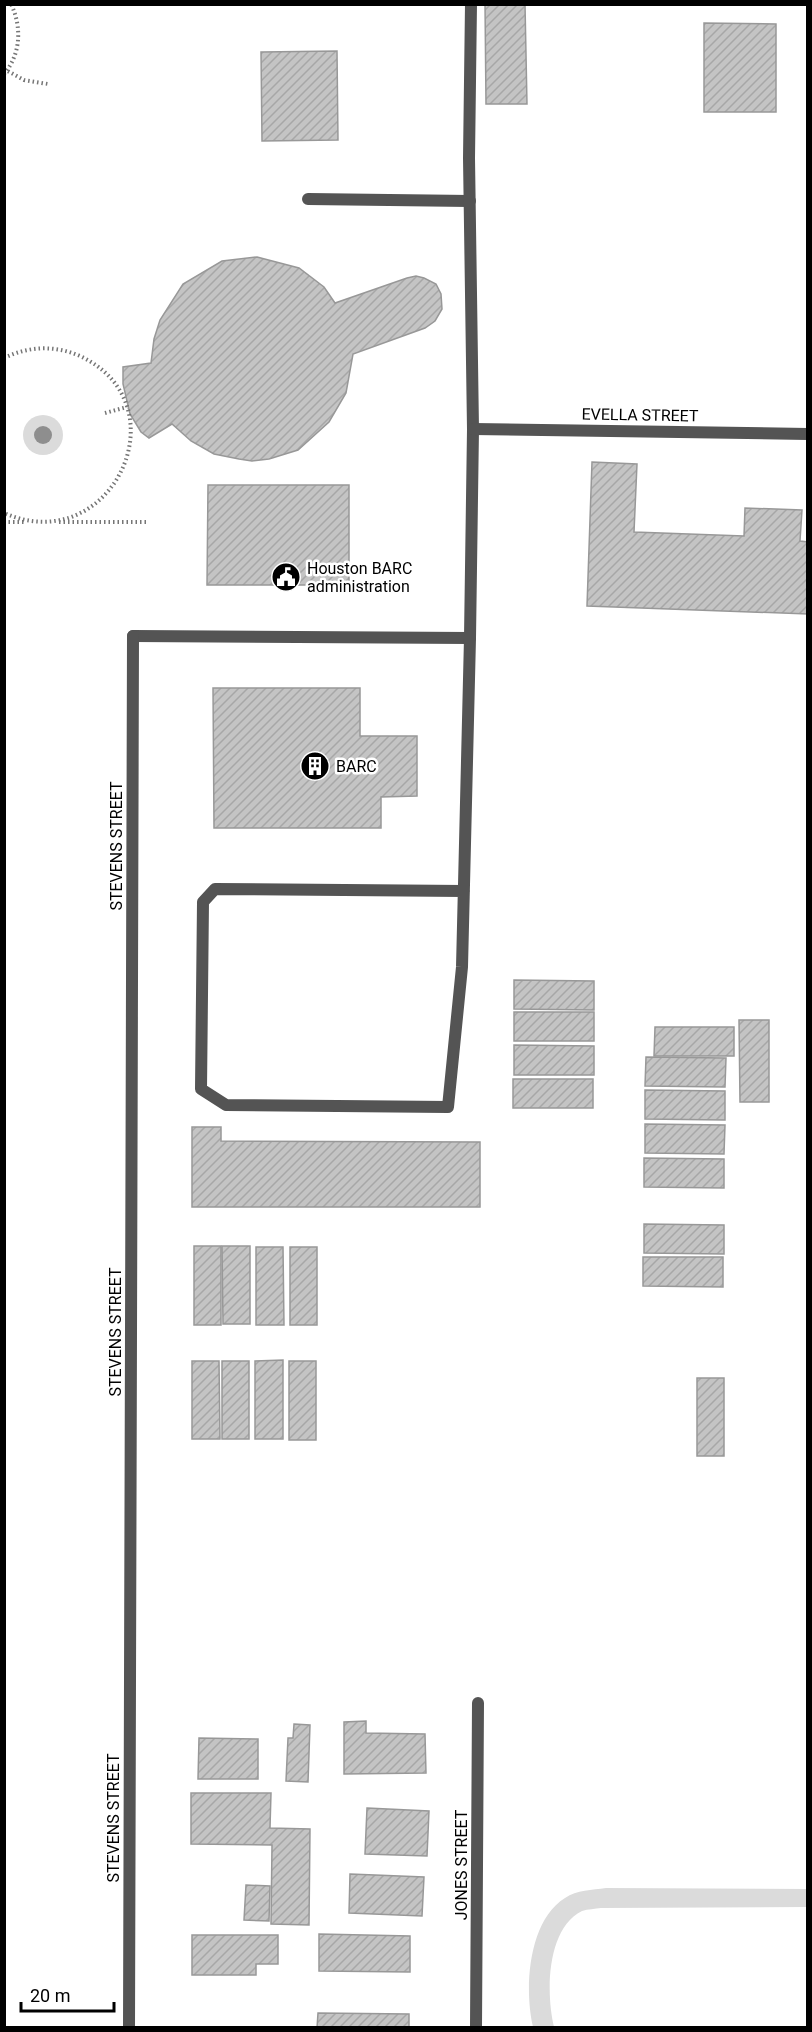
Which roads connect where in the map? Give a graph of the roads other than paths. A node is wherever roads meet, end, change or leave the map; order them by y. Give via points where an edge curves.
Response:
1 (471, 4) edge
2 (308, 199) dead end
3 (470, 201) junction
4 (473, 429) junction
5 (807, 434) edge
6 (470, 638) junction
7 (464, 891) junction
8 (478, 1703) dead end
9 (129, 2028) edge
10 (476, 2028) edge

1 - 3 street
2 - 3 street
3 - 4 street
4 - 5 street, EVELLA STREET
4 - 6 street
6 - 7 street
6 - 9 street, STEVENS STREET via 134,636
7 - 7 street via 462,967 448,1107 226,1105 201,1089 202,902 215,889
8 - 10 street, JONES STREET

